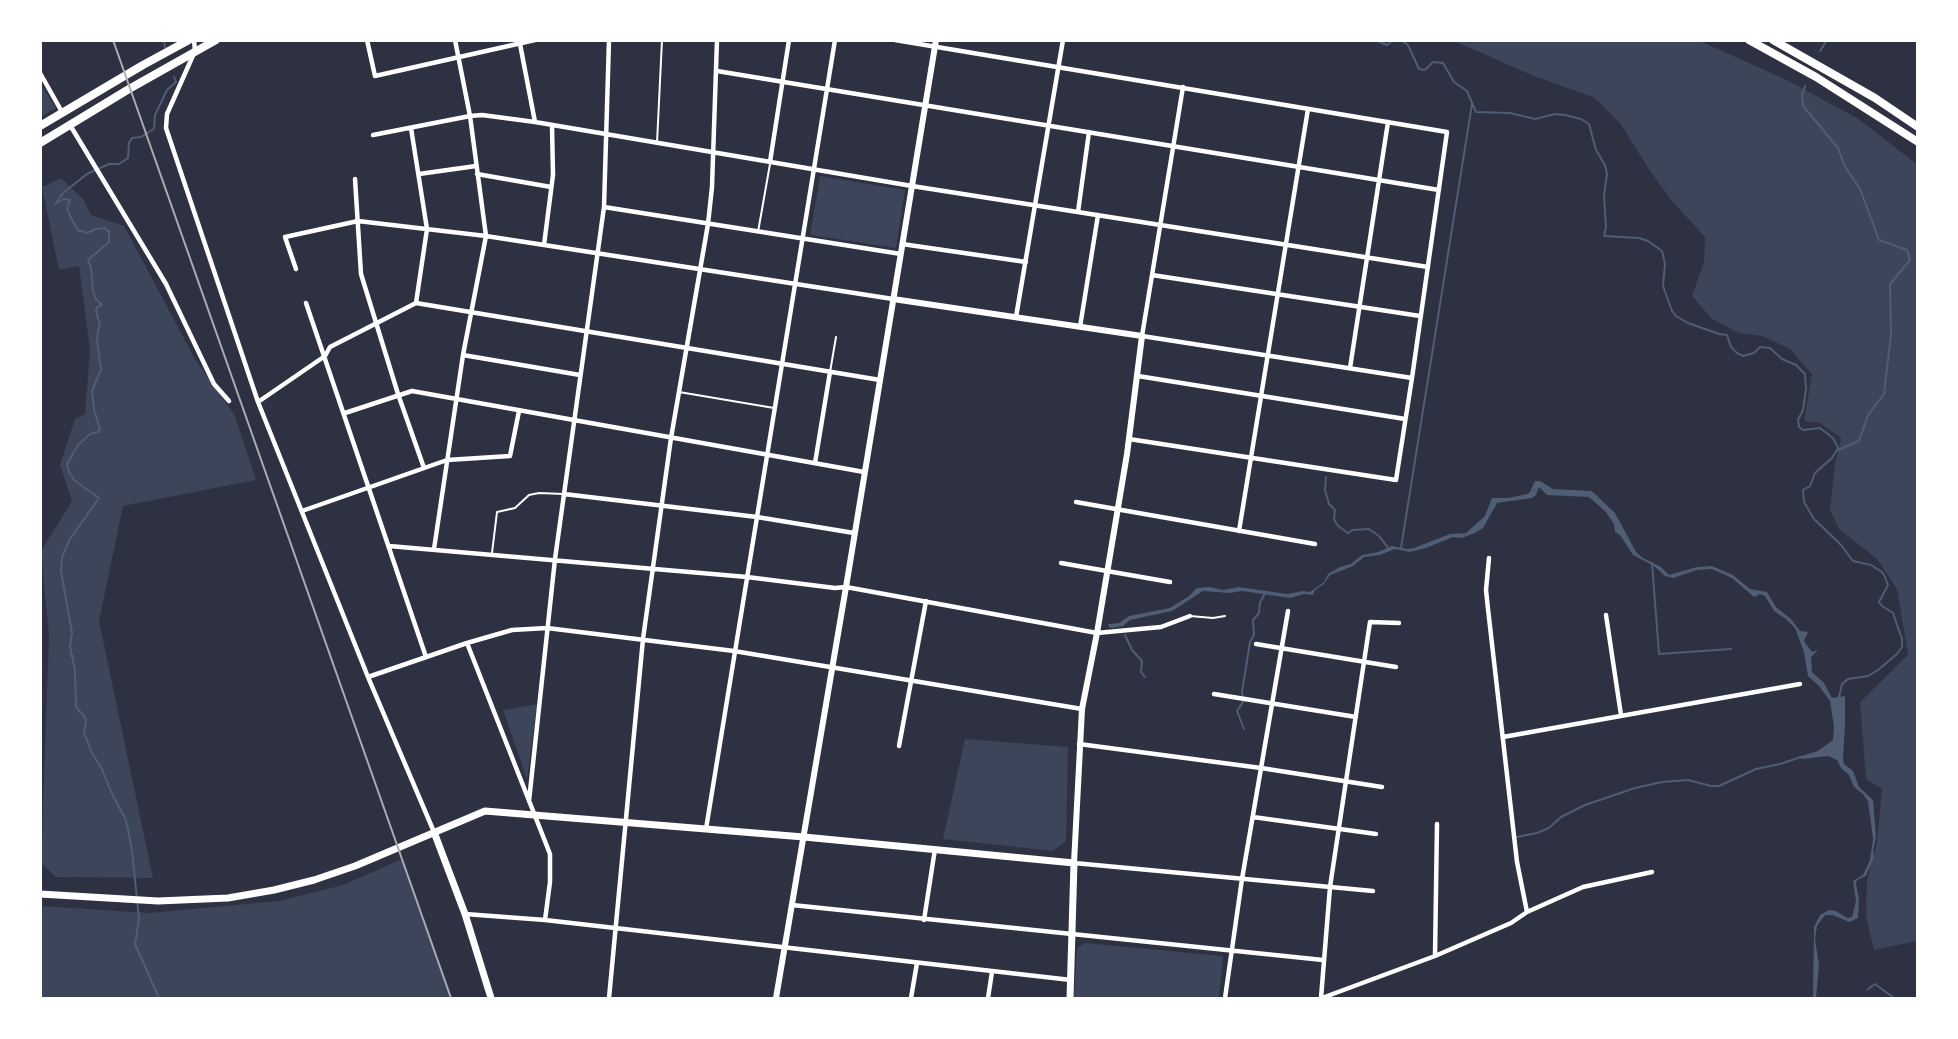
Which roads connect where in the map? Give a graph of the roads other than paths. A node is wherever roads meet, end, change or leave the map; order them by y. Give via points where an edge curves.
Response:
1 (192, 40) edge
2 (216, 40) edge
3 (367, 40) edge
4 (455, 40) edge
5 (535, 40) edge
6 (609, 40) edge
7 (662, 40) edge
8 (717, 40) edge
9 (789, 40) edge
10 (835, 40) edge
11 (895, 40) edge
12 (1062, 40) edge
13 (1749, 40) edge
14 (1773, 40) edge
15 (519, 44) junction
16 (935, 44) edge
17 (195, 51) junction
18 (459, 57) junction
19 (1058, 66) junction
20 (717, 71) junction
21 (40, 74) edge
22 (783, 82) junction
23 (1183, 87) junction
24 (828, 89) junction
25 (925, 105) junction
26 (1308, 109) junction
27 (62, 112) junction
28 (470, 116) junction
29 (535, 122) junction
30 (1388, 122) junction
31 (70, 125) junction
32 (552, 125) junction
33 (1048, 125) junction
34 (40, 126) edge
35 (1917, 127) edge
36 (411, 128) junction
37 (1089, 132) junction
38 (606, 134) junction
39 (373, 135) dead end
40 (1917, 142) edge
41 (40, 143) edge
42 (657, 143) junction
43 (1174, 146) junction
44 (713, 152) junction
45 (770, 162) junction
46 (476, 166) junction
47 (1299, 166) junction
48 (814, 170) junction
49 (419, 174) junction
50 (477, 174) junction
51 (355, 179) dead end
52 (1380, 180) junction
53 (912, 186) junction
54 (551, 187) junction
55 (1439, 190) junction
56 (1036, 205) junction
57 (603, 207) junction
58 (1078, 212) junction
59 (1098, 215) junction
60 (358, 221) junction
61 (708, 224) junction
62 (1160, 225) junction
63 (427, 229) junction
64 (758, 232) junction
65 (486, 236) junction
66 (803, 239) junction
67 (902, 244) junction
68 (1286, 244) junction
69 (544, 245) junction
70 (597, 253) junction
71 (901, 254) junction
72 (1367, 257) junction
73 (1026, 262) junction
74 (1428, 267) junction
75 (296, 269) dead end
76 (700, 269) junction
77 (1152, 275) junction
78 (796, 284) junction
79 (1278, 294) junction
80 (893, 299) junction
81 (306, 303) dead end
82 (416, 303) junction
83 (1359, 307) junction
84 (471, 311) junction
85 (1420, 316) junction
86 (1017, 317) junction
87 (376, 324) junction
88 (1080, 327) junction
89 (586, 332) junction
90 (1142, 336) junction
91 (836, 337) dead end
92 (687, 348) junction
93 (463, 355) junction
94 (1267, 355) junction
95 (325, 356) junction
96 (783, 364) junction
97 (1350, 368) junction
98 (830, 372) junction
99 (580, 375) junction
100 (1138, 376) junction
101 (1412, 378) junction
102 (880, 380) junction
103 (679, 392) junction
104 (398, 394) junction
105 (1261, 396) junction
106 (455, 399) junction
107 (229, 400) dead end
108 (258, 402) junction
109 (775, 408) junction
110 (519, 411) junction
111 (345, 413) junction
112 (1405, 419) junction
113 (574, 421) junction
114 (671, 438) junction
115 (1129, 439) junction
116 (768, 455) junction
117 (1251, 458) junction
118 (447, 460) junction
119 (814, 463) junction
120 (424, 468) junction
121 (864, 472) junction
122 (369, 488) junction
123 (564, 494) junction
124 (1076, 502) dead end
125 (661, 506) junction
126 (1118, 510) junction
127 (302, 511) junction
128 (757, 517) junction
129 (1239, 531) junction
130 (854, 533) junction
131 (1315, 544) dead end
132 (389, 546) junction
133 (434, 549) junction
134 (492, 553) junction
135 (1489, 558) dead end
136 (555, 559) junction
137 (1061, 563) dead end
138 (652, 568) junction
139 (1107, 571) junction
140 (747, 577) junction
141 (1170, 582) dead end
142 (846, 587) junction
143 (926, 601) junction
144 (1288, 611) dead end
145 (1606, 615) dead end
146 (1190, 616) joint
147 (1225, 616) dead end
148 (1399, 623) dead end
149 (547, 628) junction
150 (1097, 633) junction
151 (643, 639) junction
152 (467, 643) junction
153 (1256, 644) dead end
154 (1281, 648) junction
155 (734, 651) junction
156 (426, 657) junction
157 (1364, 662) junction
158 (832, 667) junction
159 (1396, 667) dead end
160 (369, 677) junction
161 (912, 679) junction
162 (1800, 684) dead end
163 (1214, 694) dead end
164 (1272, 703) junction
165 (1082, 709) junction
166 (1621, 716) junction
167 (1356, 717) junction
168 (1503, 737) junction
169 (1079, 744) junction
170 (899, 746) dead end
171 (1262, 768) junction
172 (1345, 782) junction
173 (1382, 787) dead end
174 (529, 801) junction
175 (534, 814) junction
176 (1253, 817) junction
177 (626, 823) junction
178 (1437, 824) dead end
179 (1338, 828) junction
180 (706, 829) junction
181 (434, 832) junction
182 (1376, 834) dead end
183 (804, 837) junction
184 (935, 849) junction
185 (1074, 863) junction
186 (1652, 872) dead end
187 (1242, 879) junction
188 (1330, 887) junction
189 (1373, 891) dead end
190 (40, 894) edge
191 (792, 905) junction
192 (1527, 912) junction
193 (465, 914) junction
194 (545, 920) junction
195 (924, 920) junction
196 (616, 929) junction
197 (1072, 935) junction
198 (785, 949) junction
199 (1232, 951) junction
200 (1435, 956) junction
201 (1323, 960) junction
202 (917, 963) junction
203 (992, 972) junction
204 (1071, 980) junction
205 (491, 999) edge
206 (609, 999) edge
207 (776, 999) edge
208 (911, 999) edge
209 (988, 999) edge
210 (1070, 999) edge
211 (1225, 999) edge
212 (1321, 999) edge

1 - 17 street
1 - 27 highway
2 - 17 highway
3 - 18 street via 375,76
4 - 18 street
5 - 15 street
6 - 38 street
7 - 42 lane
8 - 20 street
9 - 22 street
10 - 24 street
11 - 16 street
12 - 19 street
13 - 40 highway via 1816,77
14 - 35 highway via 1875,98
15 - 18 street
15 - 29 street
16 - 19 street
16 - 25 street
17 - 31 highway
17 - 108 street via 167,114 166,128
18 - 28 street
19 - 23 street
19 - 33 street
20 - 22 street
20 - 44 street
21 - 27 street
22 - 24 street
22 - 45 street
23 - 26 street
23 - 43 street
24 - 25 street
24 - 48 street
25 - 33 street
25 - 53 street
26 - 30 street
26 - 47 street
27 - 34 highway
28 - 29 street
28 - 36 street
28 - 46 street
29 - 32 street
30 - 52 street
30 - 55 street via 1446,132
31 - 41 highway
31 - 107 street via 166,284 214,384
32 - 38 street
32 - 54 street
33 - 37 street
33 - 56 street
36 - 39 street
36 - 49 street
37 - 43 street
37 - 58 street
38 - 42 street
38 - 57 street
42 - 44 street
43 - 47 street
43 - 62 street
44 - 45 street
44 - 61 street
45 - 48 street
45 - 64 lane
46 - 49 street
46 - 50 street
47 - 52 street
47 - 68 street
48 - 53 street
48 - 66 street
49 - 63 street
50 - 54 street
50 - 65 street
51 - 60 street
52 - 55 street
52 - 72 street
53 - 56 street
53 - 67 street
54 - 69 street
55 - 74 street
56 - 58 street
56 - 73 street
57 - 61 street
57 - 70 street
58 - 59 street
59 - 62 street
59 - 88 street
60 - 63 street
60 - 75 street via 285,237
60 - 87 street via 361,274
61 - 64 street
61 - 76 street
62 - 68 street
62 - 77 street
63 - 65 street
63 - 82 street
64 - 66 street
65 - 69 street
65 - 84 street
66 - 71 street
66 - 78 street
67 - 71 street
67 - 73 street
68 - 72 street
68 - 79 street
69 - 70 street
70 - 76 street
70 - 89 street
71 - 80 street
72 - 74 street
72 - 83 street
73 - 86 street
74 - 85 street
76 - 78 street
76 - 92 street
77 - 79 street
77 - 90 street
78 - 80 street
78 - 96 street
79 - 83 street
79 - 94 street
80 - 86 street
80 - 102 street
81 - 95 street
82 - 84 street
82 - 87 street
83 - 85 street
83 - 97 street
84 - 89 street
84 - 93 street
85 - 101 street
86 - 88 street
87 - 95 street via 330,347
87 - 104 street
88 - 90 street
89 - 92 street
89 - 99 street
90 - 94 street
90 - 100 street
91 - 98 lane
92 - 96 street
92 - 103 street
93 - 99 street
93 - 106 street
94 - 97 street
94 - 105 street
95 - 108 street
95 - 111 street
96 - 98 street
96 - 109 street
97 - 101 street
98 - 102 street
98 - 119 street
99 - 113 street
100 - 105 street
100 - 115 street
101 - 112 street
102 - 121 street
103 - 109 lane
103 - 114 street
104 - 106 street via 412,391
104 - 111 street
104 - 120 street
105 - 112 street
105 - 117 street
106 - 110 street
106 - 118 street
108 - 127 street
109 - 116 street
110 - 113 street
110 - 118 street via 510,456
111 - 122 street
112 - 117 street via 1396,480
113 - 114 street
113 - 123 street
114 - 116 street
114 - 125 street
115 - 117 street
115 - 126 street
116 - 119 street
116 - 128 street
117 - 129 street
118 - 120 street
118 - 133 street
119 - 121 street
120 - 122 street
121 - 130 street
122 - 127 street
122 - 132 street
123 - 125 street
123 - 134 lane via 539,492 529,495 515,508 497,512
123 - 136 street
124 - 126 street
125 - 128 street
125 - 138 street
126 - 129 street
126 - 139 street
127 - 160 street
128 - 130 street
128 - 140 street
129 - 131 street
130 - 142 street
132 - 133 street
132 - 156 street
133 - 134 street
134 - 136 street
135 - 168 street via 1486,590
136 - 138 street
136 - 149 street
137 - 139 street
138 - 140 street
138 - 151 street
139 - 141 street
139 - 150 street
140 - 142 street
140 - 155 street
142 - 143 street
142 - 158 street
143 - 150 street
143 - 161 street
144 - 154 street
145 - 166 street
146 - 147 lane
146 - 150 street via 1161,627
148 - 157 street via 1370,622
149 - 151 street
149 - 152 street via 513,630
149 - 174 street
150 - 165 street
151 - 155 street
151 - 177 street
152 - 156 street
152 - 174 street
153 - 154 street
154 - 157 street
154 - 164 street
155 - 158 street
155 - 180 street
156 - 160 street
157 - 159 street
157 - 167 street
158 - 161 street
158 - 183 street
160 - 181 street
161 - 165 street
161 - 170 street
162 - 166 street
163 - 164 street
164 - 167 street
164 - 171 street
165 - 169 street
166 - 168 street
167 - 172 street
168 - 192 street via 1517,862
169 - 171 street
169 - 185 street
171 - 172 street
171 - 176 street
172 - 173 street
172 - 179 street
174 - 175 street
175 - 177 main road
175 - 181 main road via 485,811
175 - 194 street via 550,854
176 - 179 street
176 - 187 street
177 - 180 main road
177 - 196 street
178 - 200 street
179 - 182 street
179 - 188 street
180 - 183 main road
181 - 190 main road via 315,879 228,898 134,900
181 - 193 main road
183 - 184 main road
183 - 191 street
184 - 185 main road
184 - 195 street
185 - 187 street
185 - 197 main road
186 - 192 street via 1583,887
187 - 188 street
187 - 199 street
188 - 189 street
188 - 201 street
191 - 195 street
191 - 198 street
192 - 200 street via 1511,924
193 - 194 street
193 - 205 main road
194 - 196 street
195 - 197 street
196 - 198 street
196 - 206 street
197 - 199 street
197 - 204 main road
198 - 202 street
198 - 207 street
199 - 201 street
199 - 211 street
200 - 212 street
201 - 212 street
202 - 203 street
202 - 208 street
203 - 204 street
203 - 209 street
204 - 210 main road

